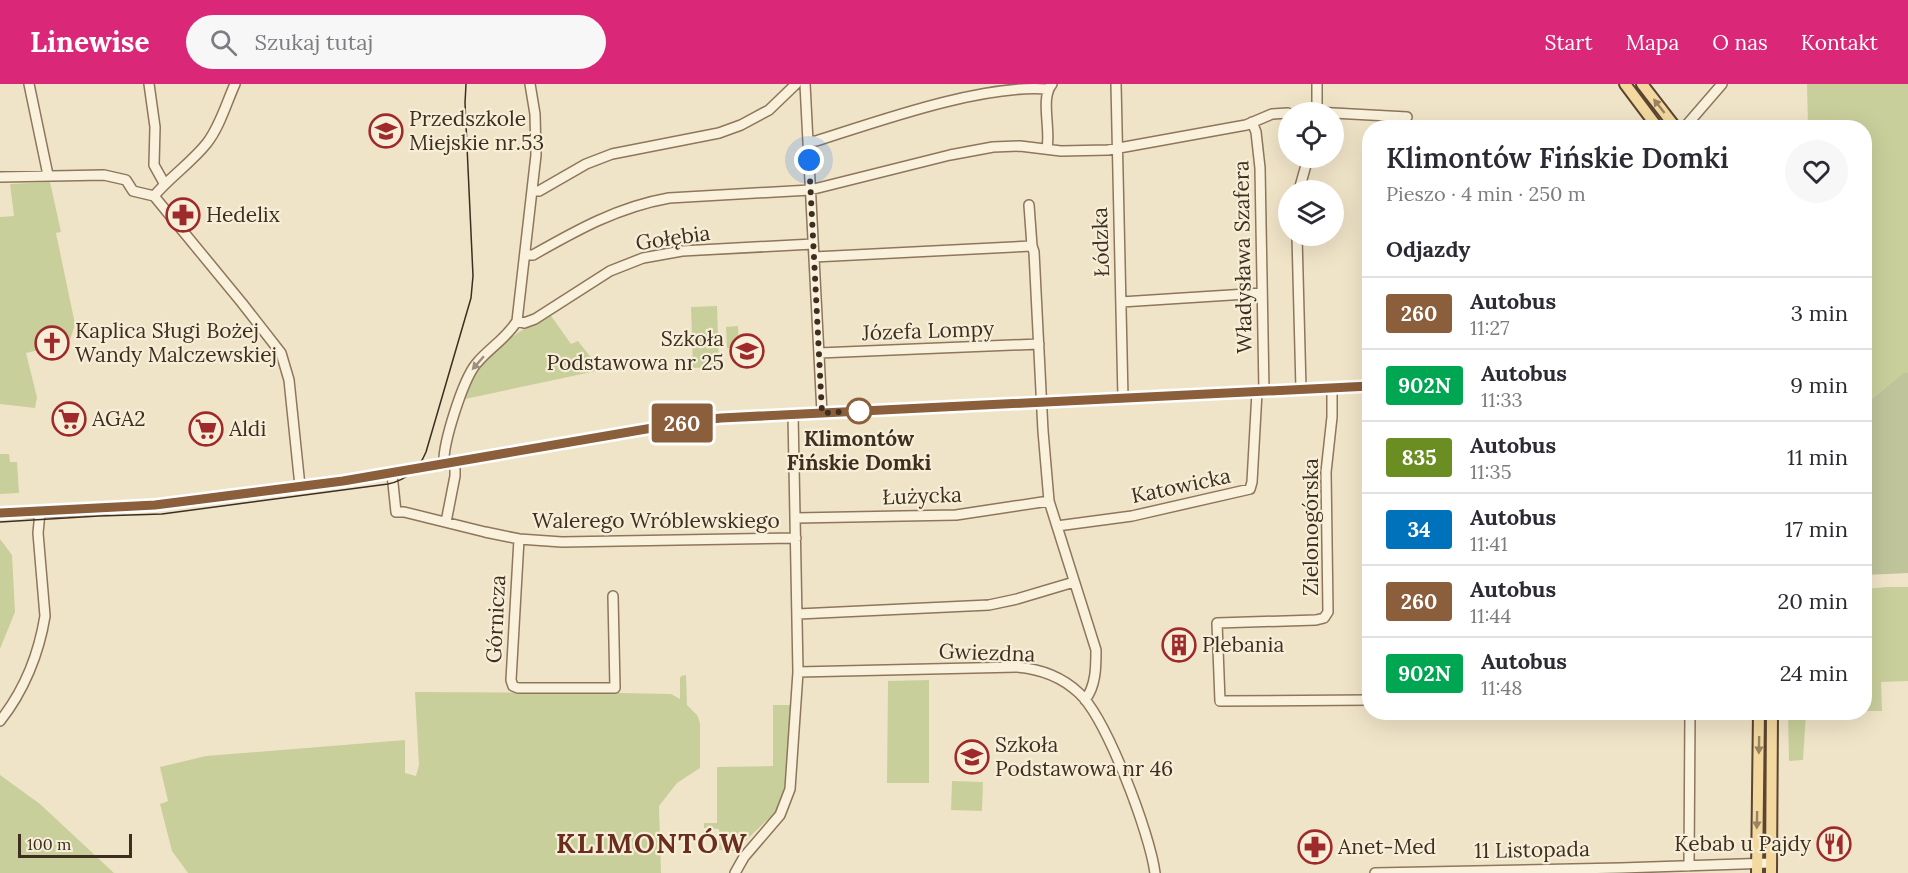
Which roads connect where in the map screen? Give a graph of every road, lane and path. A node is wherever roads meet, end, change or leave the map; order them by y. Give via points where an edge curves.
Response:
1 (29, 84) edge
2 (149, 84) edge
3 (235, 84) edge
4 (530, 84) edge
5 (796, 84) edge
6 (805, 84) edge
7 (1116, 84) edge
8 (1317, 84) edge
9 (1625, 84) edge
10 (1642, 84) edge
11 (1717, 85) edge
12 (1049, 87) edge
13 (1316, 102) edge
14 (1278, 114) edge
15 (1344, 114) edge
16 (1407, 117) dead end
17 (1652, 120) edge
18 (1670, 120) edge
19 (1690, 120) edge
20 (1252, 122) junction
21 (808, 141) junction
22 (1047, 148) junction
23 (1116, 148) junction
24 (48, 176) junction
25 (0, 177) edge
26 (164, 183) junction
27 (810, 190) junction
28 (532, 191) junction
29 (154, 196) junction
30 (1029, 205) dead end
31 (813, 244) junction
32 (1032, 246) junction
33 (1297, 246) edge
34 (525, 255) junction
35 (814, 257) junction
36 (1262, 293) junction
37 (1121, 302) junction
38 (517, 321) junction
39 (1039, 344) junction
40 (819, 353) junction
41 (1362, 386) edge
42 (1332, 388) junction
43 (1301, 389) junction
44 (1260, 391) junction
45 (1123, 398) junction
46 (1042, 402) junction
47 (822, 413) junction
48 (793, 414) junction
49 (455, 463) junction
50 (444, 465) junction
51 (392, 474) junction
52 (300, 486) junction
53 (1049, 501) junction
54 (40, 512) junction
55 (0, 513) edge
56 (796, 518) junction
57 (446, 522) junction
58 (1057, 526) junction
59 (796, 538) junction
60 (519, 539) junction
61 (1074, 582) junction
62 (613, 596) dead end
63 (798, 614) junction
64 (798, 672) junction
65 (1086, 700) junction
66 (1362, 700) edge
67 (1690, 720) edge
68 (1759, 720) edge
69 (1772, 720) edge
70 (0, 721) edge
71 (1689, 866) junction
72 (1757, 868) edge
73 (1771, 868) edge
74 (735, 873) edge
75 (1155, 873) edge
76 (1375, 873) edge

1 - 24 street
2 - 26 street via 155,127 154,165
3 - 26 street via 208,141
4 - 28 street via 536,122
5 - 28 street via 769,110 731,129 612,154
6 - 21 street
7 - 23 street, Łódzka
8 - 13 street
9 - 17 main road
18 -> 10 main road
11 - 19 street
12 - 21 street via 955,98
12 - 22 street
14 - 20 street
15 - 16 street
20 - 23 street
20 - 36 street, Władysława Szafera via 1260,168
21 - 27 street
22 - 23 street
22 - 27 street via 1006,146 961,153
23 - 37 street, Łódzka
24 - 25 street
24 - 29 street via 111,176 126,180 133,191
26 - 29 street
27 - 31 street
27 - 34 street via 650,202 599,219 533,255
28 - 34 street
29 - 52 street via 281,353 288,380
30 - 32 street
31 - 35 street
31 - 38 street, Gołębia via 682,251 643,258 610,270 535,319
32 - 35 street
32 - 39 street
33 - 43 street
34 - 38 street
35 - 40 street
36 - 37 street
36 - 44 street, Władysława Szafera
37 - 45 street, Łódzka
38 -> 50 street via 466,379 444,451
39 - 40 street, Józefa Lompy
39 - 46 street
40 - 47 street
41 - 42 street
42 - 43 street
42 - 66 street, Zielonogórska via 1326,472 1328,612 1316,620 1217,623 1220,701
43 - 44 street
44 - 45 street
44 - 58 street, Katowicka via 1250,489 1132,516
45 - 46 street
46 - 47 street
46 - 53 street
47 - 48 street
48 - 49 street via 693,421
48 - 56 street
49 - 50 street
49 - 57 street
50 - 51 street
51 - 52 street
51 - 57 street, Walerego Wróblewskiego via 396,512
52 - 54 street via 155,505
53 - 56 street, Łużycka via 956,515
53 - 58 street
54 - 55 street
54 - 70 street via 38,533 45,616 36,654 20,692
56 - 59 street
57 - 60 street, Walerego Wróblewskiego
58 - 61 street
59 - 60 street, Walerego Wróblewskiego via 562,542
59 - 63 street
60 - 62 street, Górnicza via 513,686 615,688
61 - 63 street via 989,605
61 - 65 street via 1096,651 1095,676
63 - 64 street
64 - 65 street, Gwiezdna via 1030,669 1068,684
64 - 74 street via 790,789 780,815
65 - 75 street, Gwiezdna via 1105,732 1129,788 1151,849
67 - 71 street
68 -> 72 main road
69 - 73 main road, 11 Listopada
71 - 72 street, 11 Listopada
71 - 76 street, 11 Listopada
72 - 73 street, 11 Listopada

